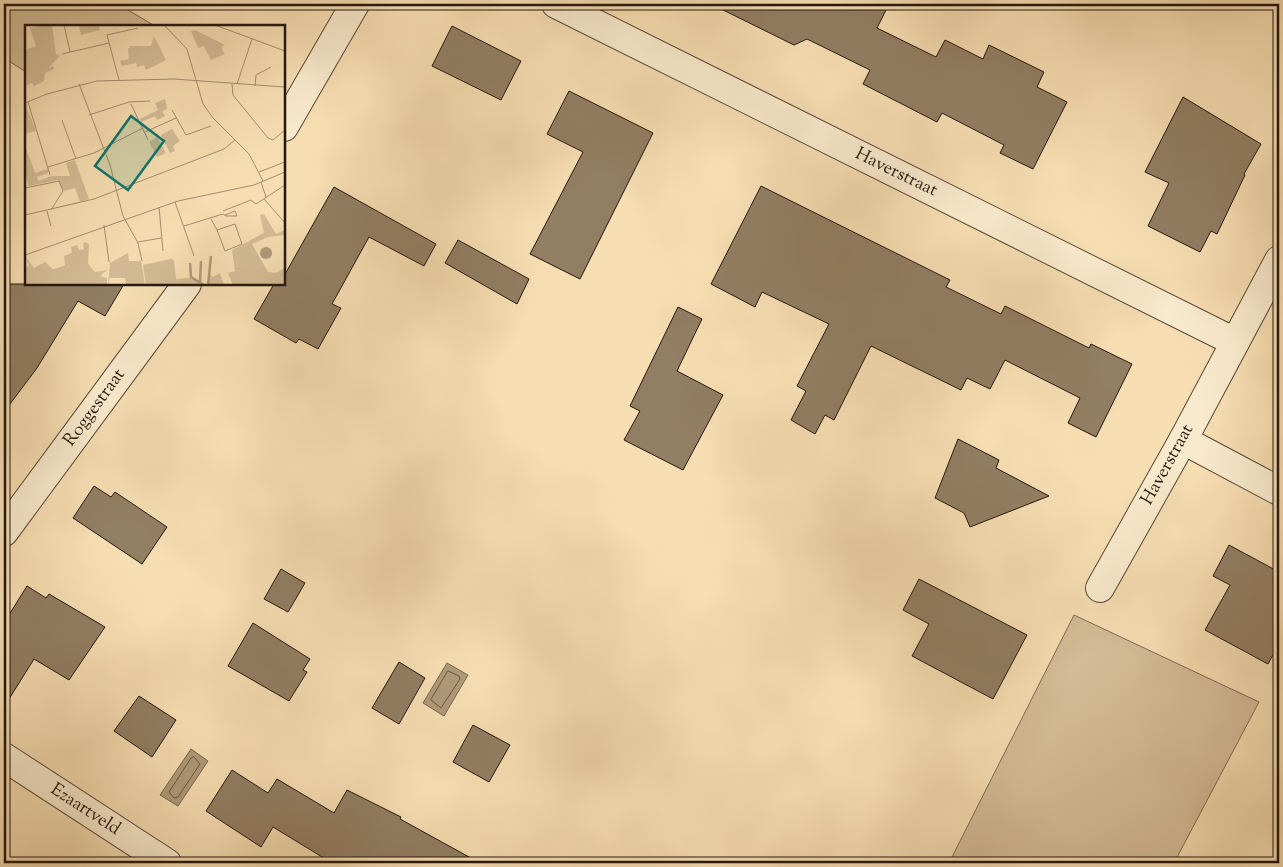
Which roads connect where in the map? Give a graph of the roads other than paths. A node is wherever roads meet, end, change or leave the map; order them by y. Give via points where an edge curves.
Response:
1 (355, 4) edge
2 (556, 4) edge
3 (285, 125) edge
4 (1279, 260) edge
5 (186, 285) edge
6 (1235, 342) junction
7 (1183, 440) junction
8 (1279, 491) edge
9 (4, 532) edge
10 (1100, 588) dead end
11 (4, 757) edge
12 (167, 863) edge

1 - 3 street
2 - 6 street, Haverstraat
4 - 6 street, Haverstraat
5 - 9 street, Roggestraat
6 - 7 street, Haverstraat
7 - 8 street
7 - 10 street, Haverstraat
11 - 12 street, Ezaartveld

